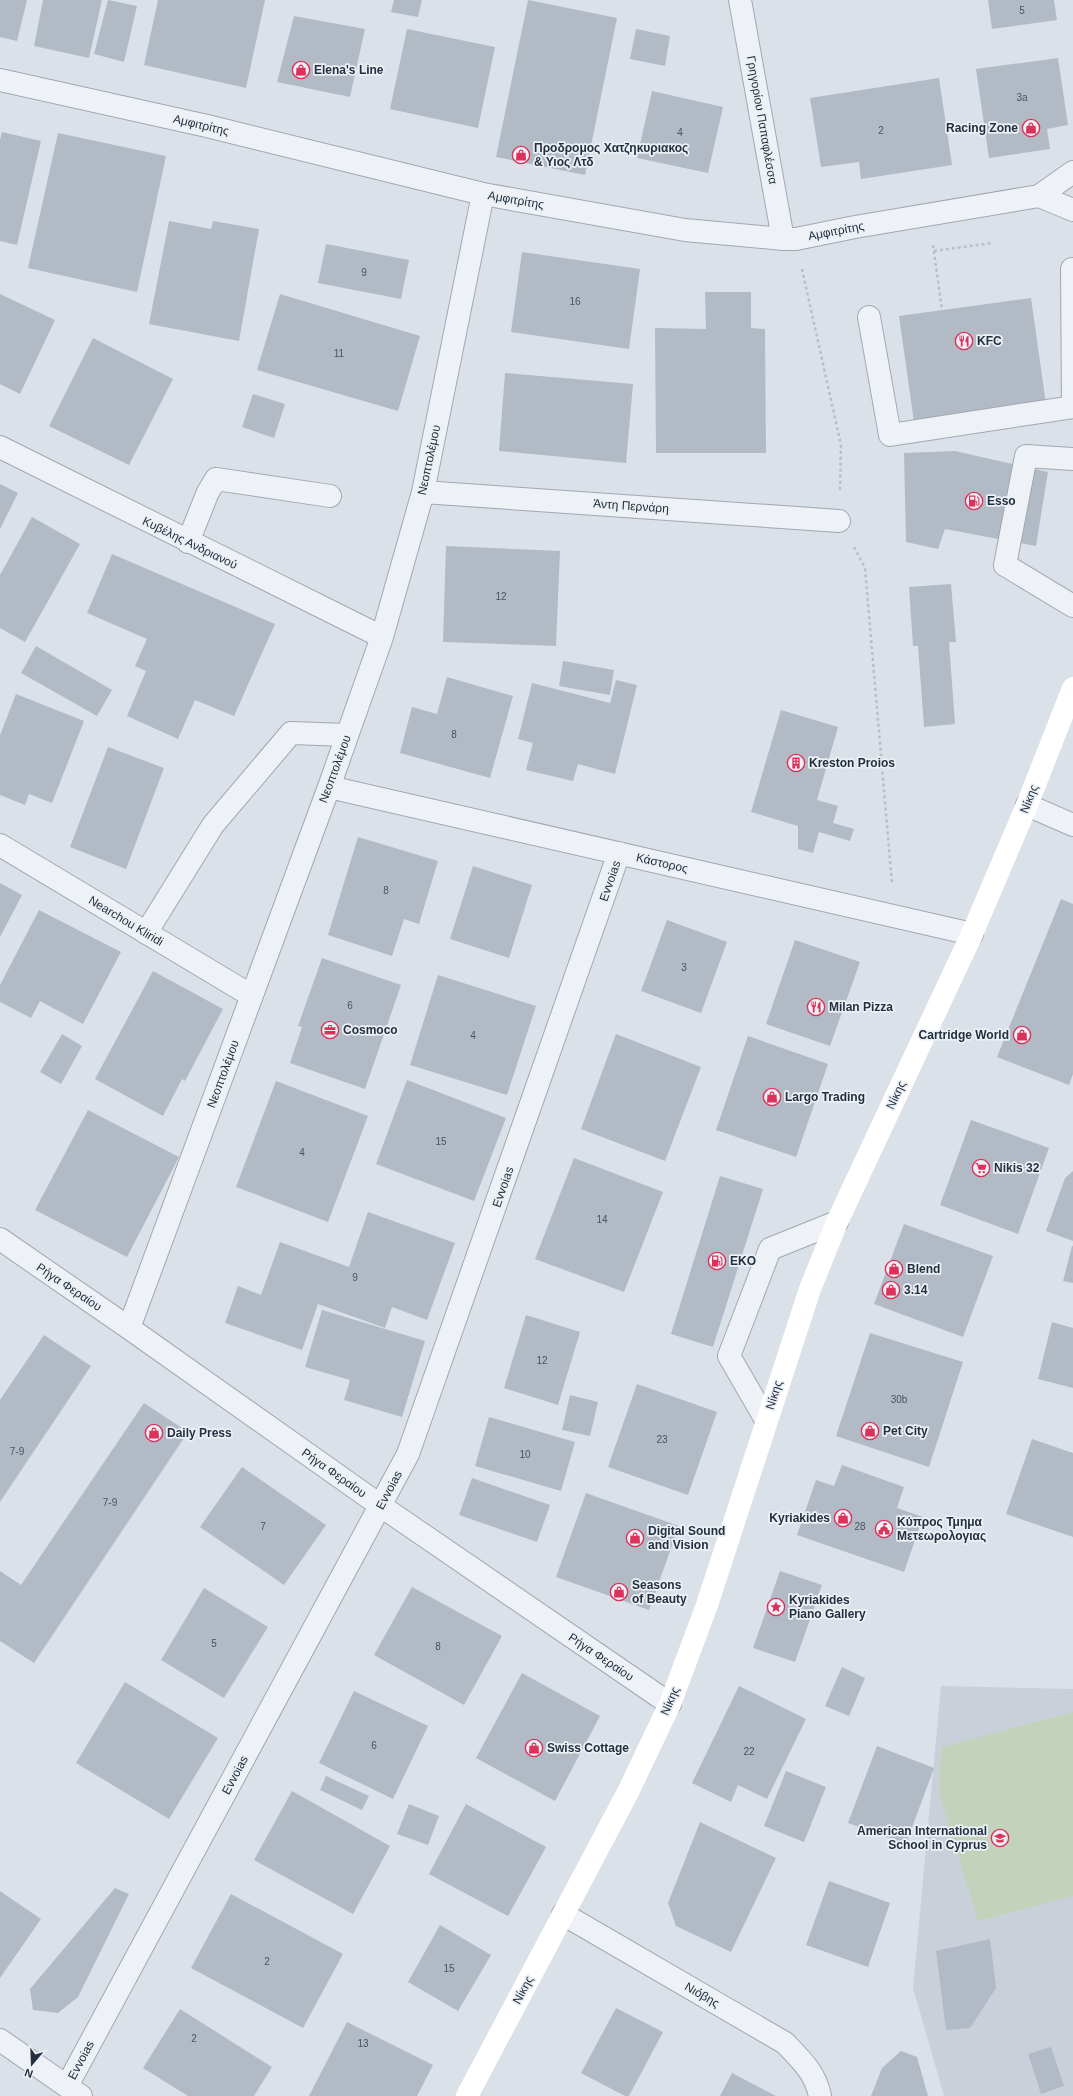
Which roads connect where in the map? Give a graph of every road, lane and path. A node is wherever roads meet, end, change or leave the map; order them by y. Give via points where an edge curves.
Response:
1 (740, 0) edge
2 (0, 80) edge
3 (1073, 172) edge
4 (484, 194) junction
5 (1039, 196) junction
6 (1073, 210) edge
7 (928, 215) junction
8 (789, 239) junction
9 (992, 243) dead end
10 (934, 252) junction
11 (1072, 269) dead end
12 (942, 310) dead end
13 (869, 317) dead end
14 (0, 447) edge
15 (1073, 459) edge
16 (423, 492) junction
17 (330, 496) dead end
18 (839, 521) junction
19 (188, 542) junction
20 (1073, 606) edge
21 (382, 637) junction
22 (1073, 688) edge
23 (347, 735) junction
24 (329, 786) junction
25 (1027, 805) junction
26 (1073, 825) edge
27 (0, 845) edge
28 (619, 853) junction
29 (895, 916) junction
30 (146, 933) junction
31 (972, 934) junction
32 (252, 996) junction
33 (837, 1222) junction
34 (0, 1239) edge
35 (129, 1328) junction
36 (766, 1420) junction
37 (381, 1506) junction
38 (670, 1704) junction
39 (563, 1914) junction
40 (0, 2040) edge
41 (74, 2091) edge
42 (468, 2096) edge
43 (820, 2096) edge

1 - 8 street, Γρηγορίου Παπαφλέσσα
2 - 4 street, Αμφιτρίτης via 207,126
3 - 5 street, Αμφιτρίτης
4 - 8 street, Αμφιτρίτης via 685,230
4 - 16 street, Νεοπτολέμου
5 - 6 street
5 - 7 street, Αμφιτρίτης
7 - 8 street, Αμφιτρίτης
7 - 10 path
8 - 18 path via 841,445
9 - 10 path
10 - 12 path
11 - 13 street via 1073,407 890,435
14 - 19 street, Κυβέλης Ανδριανού
15 - 20 street via 1026,456 1005,565
16 - 18 street, Άντη Περνάρη
16 - 21 street, Νεοπτολέμου
17 - 19 street via 216,479 208,492
18 - 29 path via 865,568
19 - 21 street, Κυβέλης Ανδριανού
21 - 23 street, Νεοπτολέμου
22 - 25 main road, Νίκης
23 - 24 street, Νεοπτολέμου
23 - 30 street via 291,733 213,825
24 - 28 street, Κάστορος
24 - 32 street, Νεοπτολέμου
25 - 26 street
25 - 31 main road, Νίκης
27 - 30 street, Nearchou Kliridi
28 - 29 street, Κάστορος
28 - 37 street, Evvoias via 418,1430
29 - 31 street, Κάστορος
30 - 32 street, Nearchou Kliridi
31 - 33 main road, Νίκης
32 - 35 street, Νεοπτολέμου
33 - 36 main road, Νίκης via 810,1289
33 - 36 street via 770,1249 729,1356
34 - 35 street, Ρήγα Φεραίου
35 - 37 street, Ρήγα Φεραίου
36 - 38 main road, Νίκης via 707,1605
37 - 38 street, Ρήγα Φεραίου
37 - 41 street, Evvoias
38 - 39 main road, Νίκης via 628,1792
39 - 42 main road, Νίκης
39 - 43 street, Νιόβης via 785,2043 817,2081
40 - 41 street

